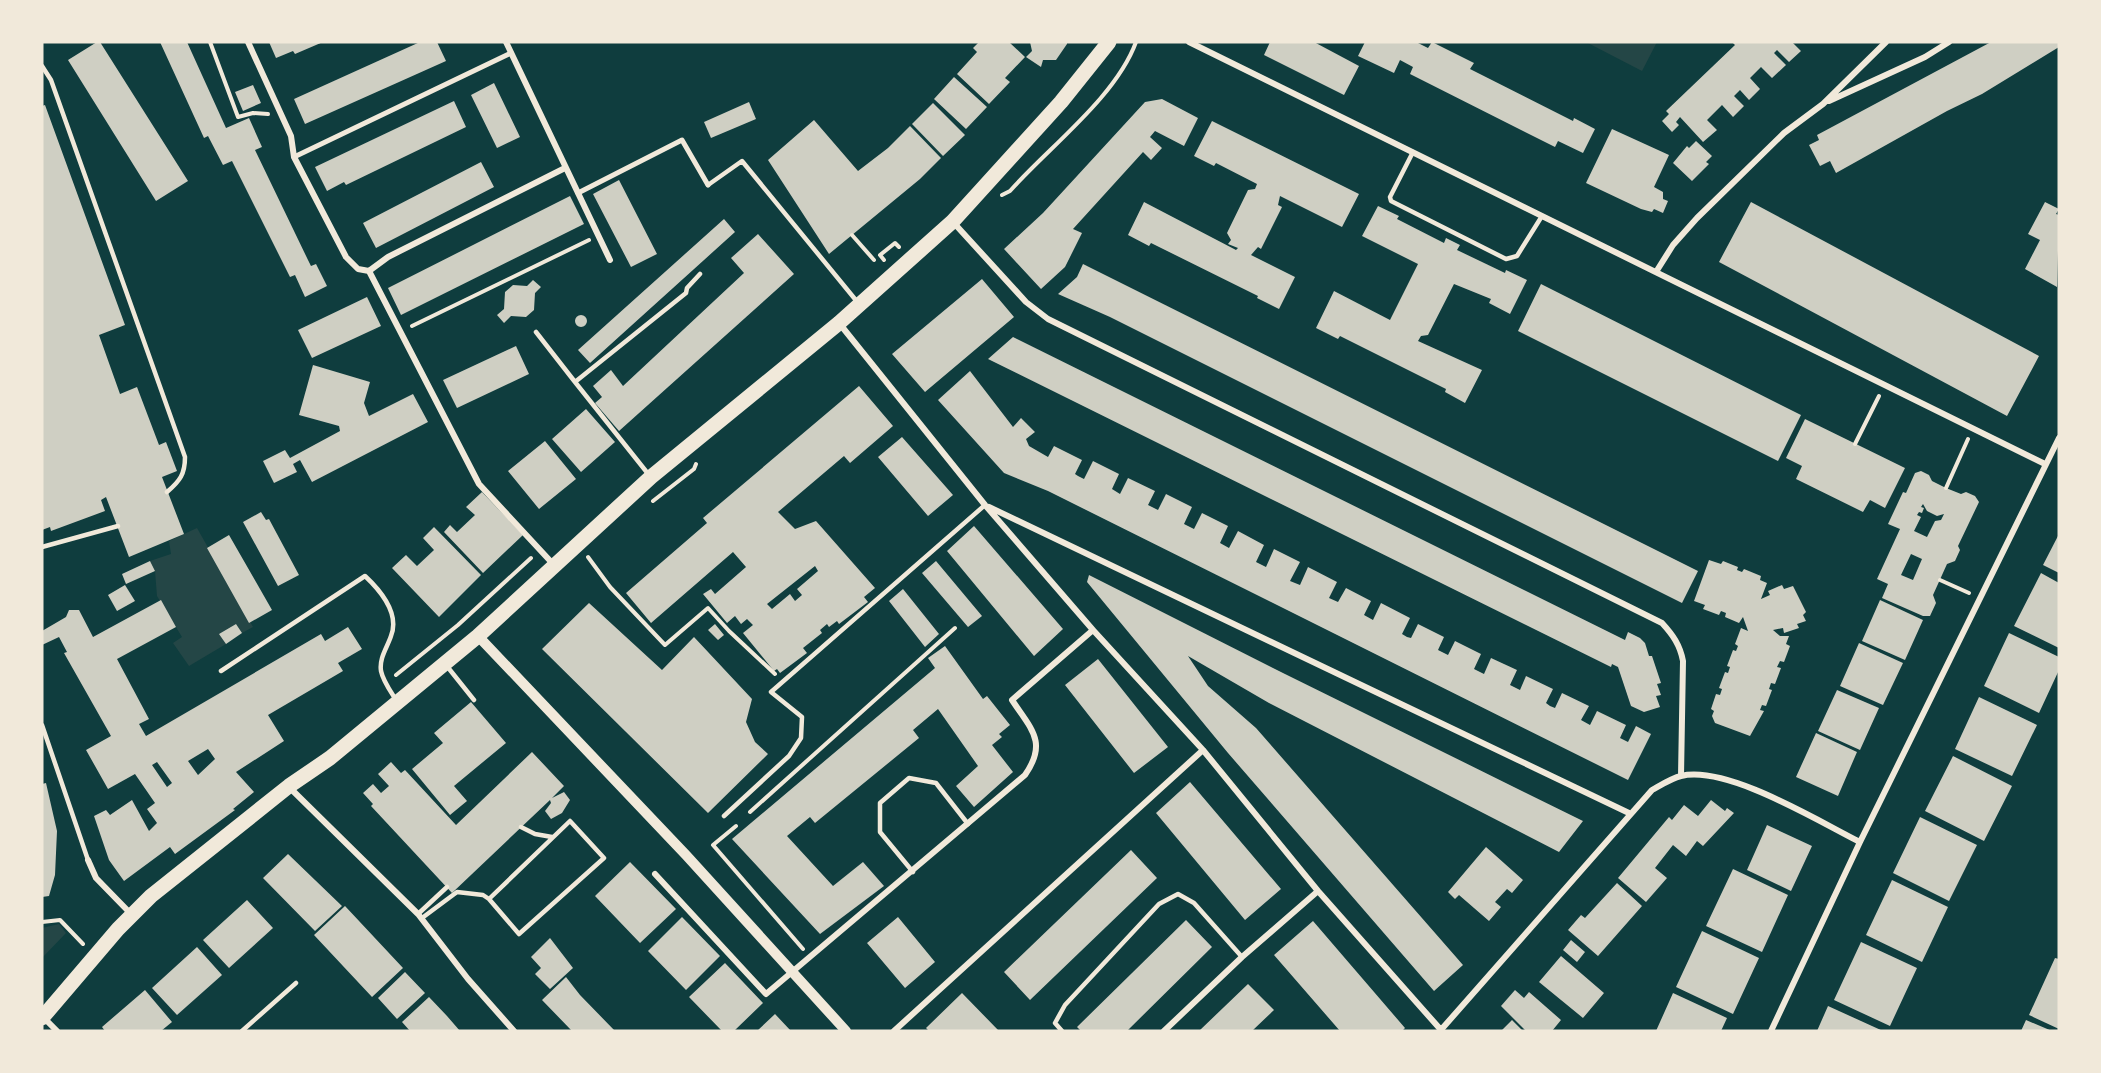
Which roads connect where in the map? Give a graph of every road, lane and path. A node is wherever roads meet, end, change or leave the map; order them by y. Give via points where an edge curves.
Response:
1 (210, 42) edge
2 (248, 42) edge
3 (506, 42) edge
4 (1108, 42) edge
5 (1189, 42) edge
6 (1886, 42) edge
7 (1949, 42) edge
8 (511, 53) junction
9 (42, 66) edge
10 (1823, 104) junction
11 (281, 115) junction
12 (1413, 152) junction
13 (294, 157) junction
14 (566, 168) junction
15 (708, 185) joint
16 (578, 193) junction
17 (1542, 216) junction
18 (953, 221) junction
19 (852, 234) dead end
20 (598, 236) junction
21 (895, 243) dead end
22 (883, 258) dead end
23 (610, 260) dead end
24 (874, 260) dead end
25 (369, 271) junction
26 (1656, 272) junction
27 (700, 274) dead end
28 (860, 305) junction
29 (839, 323) junction
30 (400, 332) junction
31 (536, 332) dead end
32 (575, 382) junction
33 (1871, 411) dead end
34 (1973, 429) junction
35 (2059, 438) edge
36 (1855, 444) dead end
37 (2045, 465) junction
38 (651, 477) junction
39 (1946, 488) dead end
40 (167, 492) dead end
41 (985, 505) junction
42 (118, 526) dead end
43 (42, 547) edge
44 (540, 550) junction
45 (587, 556) dead end
46 (555, 566) junction
47 (1940, 580) dead end
48 (1980, 598) junction
49 (955, 628) dead end
50 (1093, 630) junction
51 (477, 636) junction
52 (444, 663) junction
53 (220, 671) dead end
54 (784, 680) junction
55 (386, 683) junction
56 (474, 700) dead end
57 (398, 702) junction
58 (42, 725) edge
59 (1203, 750) junction
60 (1681, 776) junction
61 (289, 786) junction
62 (1631, 813) junction
63 (747, 815) dead end
64 (724, 816) dead end
65 (739, 822) dead end
66 (968, 824) junction
67 (521, 827) dead end
68 (552, 837) junction
69 (1860, 842) junction
70 (88, 860) joint
71 (913, 872) junction
72 (654, 874) dead end
73 (447, 888) dead end
74 (1318, 891) junction
75 (489, 899) junction
76 (132, 915) junction
77 (420, 916) junction
78 (42, 922) edge
79 (84, 945) dead end
80 (810, 957) junction
81 (1242, 957) junction
82 (793, 972) junction
83 (296, 983) dead end
84 (42, 1017) edge
85 (1441, 1030) edge
86 (57, 1031) edge
87 (242, 1031) edge
88 (514, 1031) edge
89 (846, 1031) edge
90 (894, 1031) edge
91 (1062, 1031) edge
92 (1164, 1031) edge
93 (1771, 1031) edge

1 - 11 path via 238,117 253,113
2 - 11 street
3 - 8 street
4 - 18 main road via 1061,102
5 - 12 street
6 - 10 street
7 - 10 street via 1926,57
8 - 13 street
8 - 14 street
9 - 40 lane via 51,80 184,457 184,473
10 - 26 street via 1784,133 1697,218
11 - 13 street via 291,136
12 - 17 street
12 - 17 lane via 1391,201 1506,259 1517,256
13 - 25 street via 346,257 358,269
14 - 16 street
14 - 25 street via 388,257
15 - 16 street via 682,140
15 - 28 lane via 742,161
16 - 20 street
17 - 26 street
18 - 28 main road
18 - 60 street via 1026,302 1048,319 1662,623 1681,649 1683,661
19 - 24 path
20 - 23 street
20 - 30 path
21 - 22 path via 880,255
25 - 30 street
26 - 34 street
27 - 32 lane via 686,293
28 - 29 main road
29 - 38 main road
29 - 41 street
30 - 44 street via 479,484
31 - 32 lane
32 - 38 lane
33 - 36 path
34 - 37 street
34 - 39 path
35 - 37 street
37 - 48 street
38 - 46 main road
41 - 50 street
41 - 54 lane
41 - 62 street
42 - 43 lane
44 - 46 street
44 - 55 path via 458,625
45 - 54 path via 610,587 665,645 708,608
46 - 51 main road
47 - 48 path
48 - 69 street
49 - 63 path
50 - 59 street
50 - 66 street via 1012,700 1037,740 1036,760 1025,775
51 - 52 main road
51 - 82 street
52 - 56 lane
52 - 57 main road
53 - 55 lane via 365,576 383,593 391,612 393,633 381,658
54 - 64 lane via 771,692 802,717 801,738 789,756
55 - 57 lane
57 - 61 main road
58 - 70 lane
59 - 74 street
59 - 90 street
60 - 62 street via 1652,790
60 - 69 street via 1724,778
61 - 76 main road
61 - 77 street
62 - 85 street
65 - 80 path via 713,846
66 - 71 street
66 - 71 lane via 936,783 909,778 880,803 880,832
67 - 68 lane
68 - 75 lane
68 - 75 lane via 570,821 604,858 519,934
69 - 93 street
70 - 76 street via 96,878
71 - 80 street
72 - 82 street via 766,994
73 - 77 lane
74 - 81 street
74 - 85 street
75 - 77 lane via 457,892
76 - 84 main road
77 - 88 street
78 - 79 path via 60,920
80 - 82 street
81 - 91 lane via 1194,903 1178,894 1159,904 1065,1005 1055,1023
81 - 92 street
82 - 89 street
83 - 87 lane
84 - 86 street

